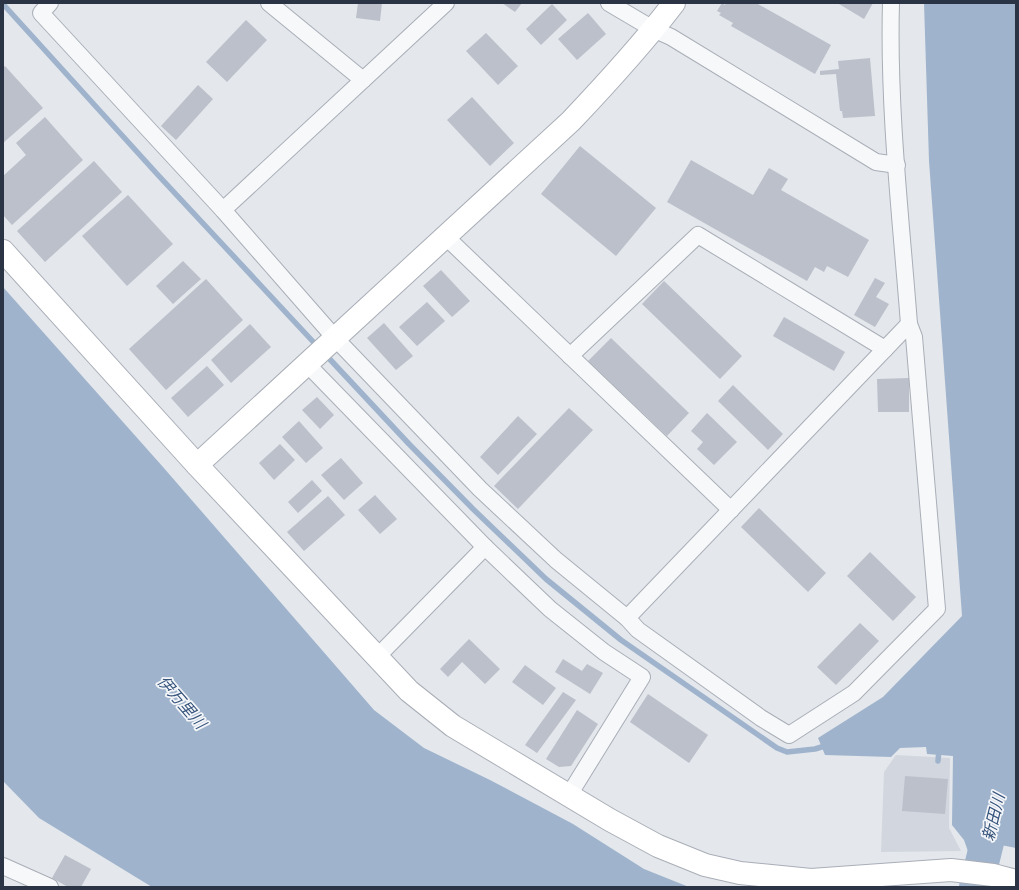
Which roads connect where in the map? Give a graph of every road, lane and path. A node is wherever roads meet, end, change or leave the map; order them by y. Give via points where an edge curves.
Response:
1 (50, 3) edge
2 (269, 3) edge
3 (446, 3) edge
4 (609, 3) edge
5 (674, 3) edge
6 (892, 3) edge
7 (653, 29) junction
8 (363, 80) junction
9 (897, 165) junction
10 (222, 210) junction
11 (445, 236) junction
12 (3, 251) edge
13 (909, 324) junction
14 (334, 338) junction
15 (885, 349) junction
16 (570, 356) junction
17 (307, 364) junction
18 (197, 465) junction
19 (731, 510) junction
20 (485, 547) junction
21 (627, 618) junction
22 (377, 657) junction
23 (569, 796) junction
24 (3, 866) edge
25 (1016, 880) edge
26 (50, 887) edge

1 - 10 street via 41,13
2 - 8 street
3 - 8 street
4 - 7 street
5 - 7 street
6 - 9 street via 890,48
7 - 9 street via 671,37 876,162
7 - 11 street via 612,77 570,120
8 - 10 street
9 - 13 street
10 - 14 street
11 - 14 street
11 - 16 street
12 - 18 street
13 - 15 street
13 - 21 street via 914,337 937,608 854,693 789,735 761,718 638,630
14 - 17 street
14 - 21 street via 480,489 556,560
15 - 16 street via 698,235
15 - 19 street
16 - 19 street
17 - 18 street
17 - 20 street
18 - 22 street
19 - 21 street
20 - 22 street
20 - 23 street via 550,609 604,652 642,677
22 - 23 street via 409,692 453,726
23 - 25 street via 658,846 705,865 740,873 811,880 951,870
24 - 26 street

